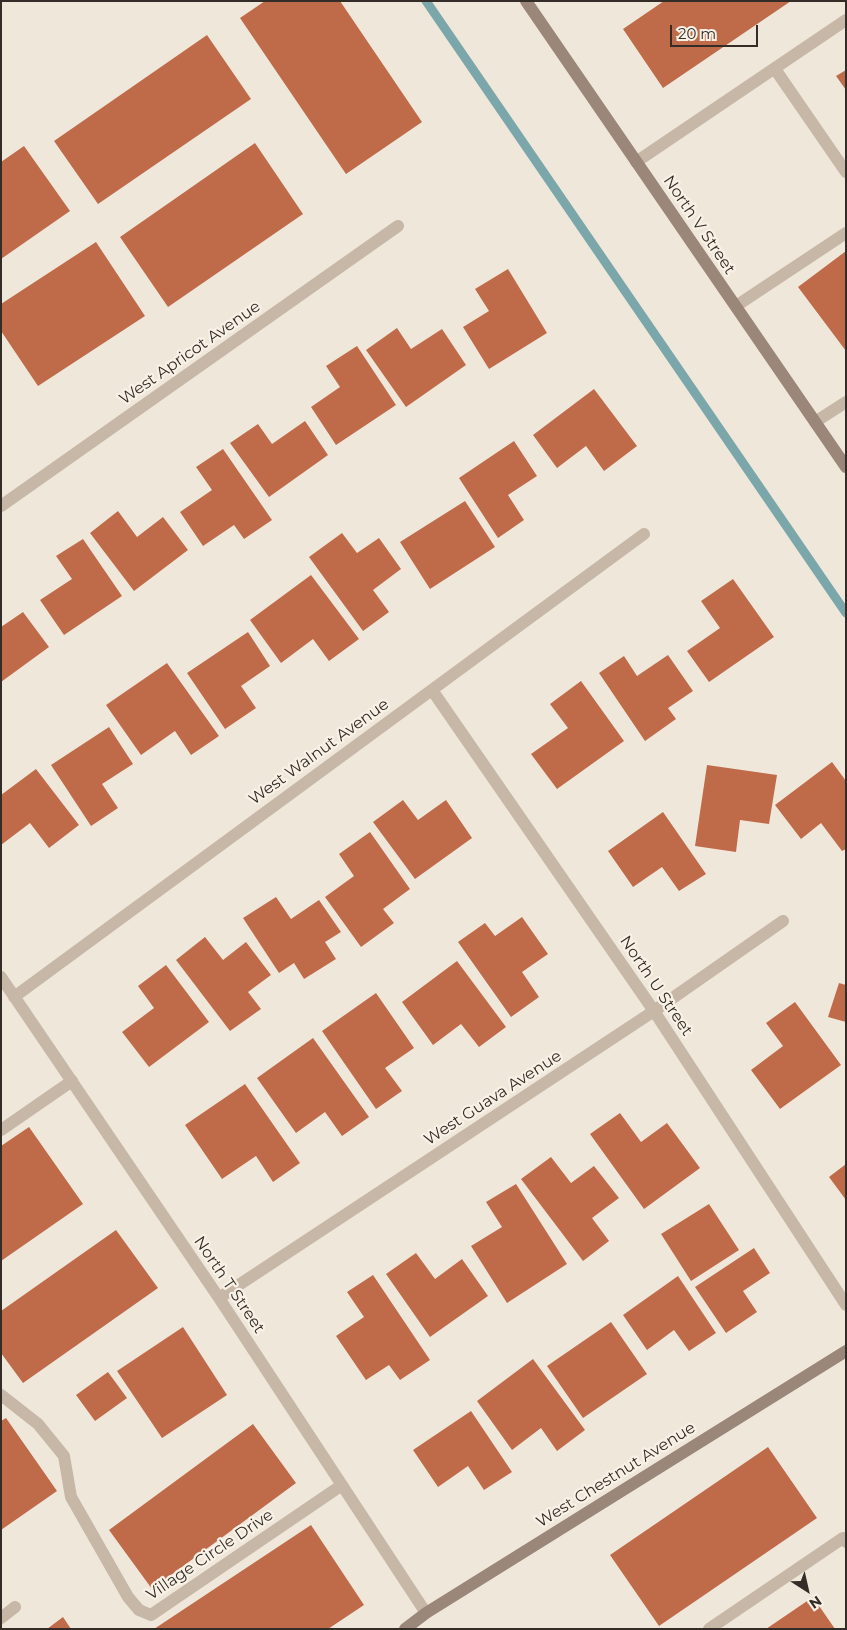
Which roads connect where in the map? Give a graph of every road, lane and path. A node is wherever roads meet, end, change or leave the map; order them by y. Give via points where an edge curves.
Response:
1 (526, 1) edge
2 (846, 20) edge
3 (775, 68) junction
4 (636, 162) junction
5 (846, 172) edge
6 (398, 226) dead end
7 (846, 232) edge
8 (736, 306) junction
9 (846, 402) edge
10 (815, 422) junction
11 (846, 467) edge
12 (1, 506) edge
13 (644, 534) dead end
14 (432, 690) junction
15 (783, 921) dead end
16 (1, 977) edge
17 (14, 997) junction
18 (654, 1011) junction
19 (72, 1081) junction
20 (1, 1130) edge
21 (219, 1298) junction
22 (846, 1304) edge
23 (846, 1351) edge
24 (1, 1395) edge
25 (342, 1484) junction
26 (846, 1542) edge
27 (16, 1608) dead end
28 (426, 1614) junction
29 (1, 1618) edge
30 (405, 1629) edge
31 (709, 1629) edge

1 - 4 street, North V Street
2 - 3 street
3 - 4 street
3 - 5 street
4 - 8 street, North V Street
6 - 12 street, West Apricot Avenue
7 - 8 street
8 - 10 street, North V Street
9 - 10 street
10 - 11 street, North V Street
13 - 14 street, West Walnut Avenue
14 - 17 street, West Walnut Avenue
14 - 18 street, North U Street
15 - 18 street, West Guava Avenue
16 - 17 street, North T Street
17 - 19 street, North T Street
18 - 21 street, West Guava Avenue
18 - 22 street, North U Street
19 - 20 street
19 - 21 street, North T Street
21 - 25 street, North T Street
23 - 28 street, West Chestnut Avenue
24 - 25 street, Village Circle Drive via 38,1424 64,1456 71,1497 128,1597 139,1610 151,1615
25 - 28 street, North T Street
26 - 31 street via 843,1538
27 - 29 street
28 - 30 street, West Chestnut Avenue

